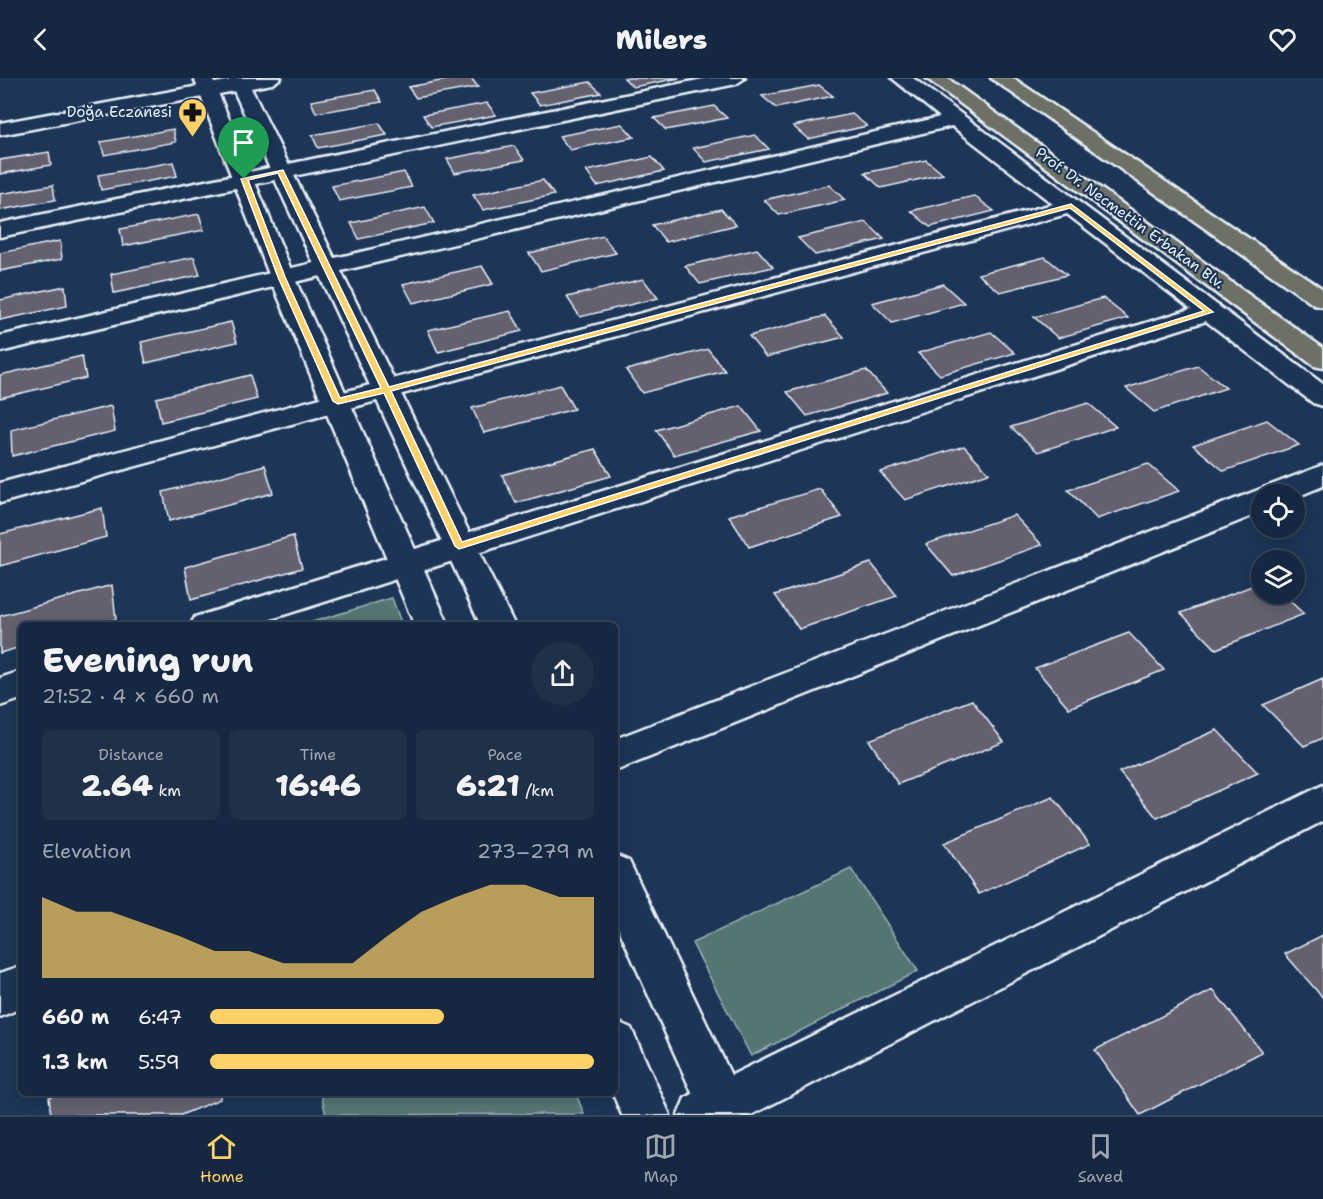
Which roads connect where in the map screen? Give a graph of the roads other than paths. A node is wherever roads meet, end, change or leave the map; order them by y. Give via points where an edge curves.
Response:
1 (272, 78) edge
2 (736, 78) edge
3 (901, 78) edge
4 (935, 78) edge
5 (1000, 78) edge
6 (238, 81) edge
7 (206, 84) edge
8 (957, 119) junction
9 (0, 129) edge
10 (280, 171) junction
11 (244, 179) junction
12 (1071, 206) junction
13 (0, 230) edge
14 (326, 266) junction
15 (282, 277) junction
16 (1323, 300) edge
17 (1209, 312) junction
18 (0, 344) edge
19 (1323, 360) edge
20 (386, 390) junction
21 (1323, 398) edge
22 (338, 401) junction
23 (1323, 475) edge
24 (1300, 484) edge
25 (0, 493) edge
26 (1251, 504) edge
27 (459, 546) junction
28 (403, 563) junction
29 (219, 622) edge
30 (430, 622) edge
31 (496, 622) edge
32 (18, 686) edge
33 (0, 692) edge
34 (618, 754) edge
35 (1323, 802) edge
36 (618, 881) edge
37 (18, 988) edge
38 (0, 995) edge
39 (618, 1051) edge
40 (716, 1112) edge
41 (646, 1115) edge

1 - 6 street
2 - 10 street
3 - 8 street
4 - 19 main road, Prof. Dr. Necmettin Erbakan Blv.
5 - 16 main road
6 - 7 street
6 - 10 street
7 - 9 street
7 - 11 street
8 - 12 street
8 - 14 street
10 - 11 street
10 - 14 street
11 - 13 street
11 - 15 street
12 - 17 street
12 - 20 street
14 - 15 street
14 - 20 street
15 - 18 street
15 - 22 street
17 - 21 street
17 - 27 street
20 - 22 street
20 - 27 street
22 - 25 street
22 - 28 street
23 - 24 street
26 - 34 street
27 - 28 street
27 - 31 street
28 - 29 street
28 - 30 street
32 - 33 street
35 - 40 street
36 - 40 street
37 - 38 street
39 - 41 street

